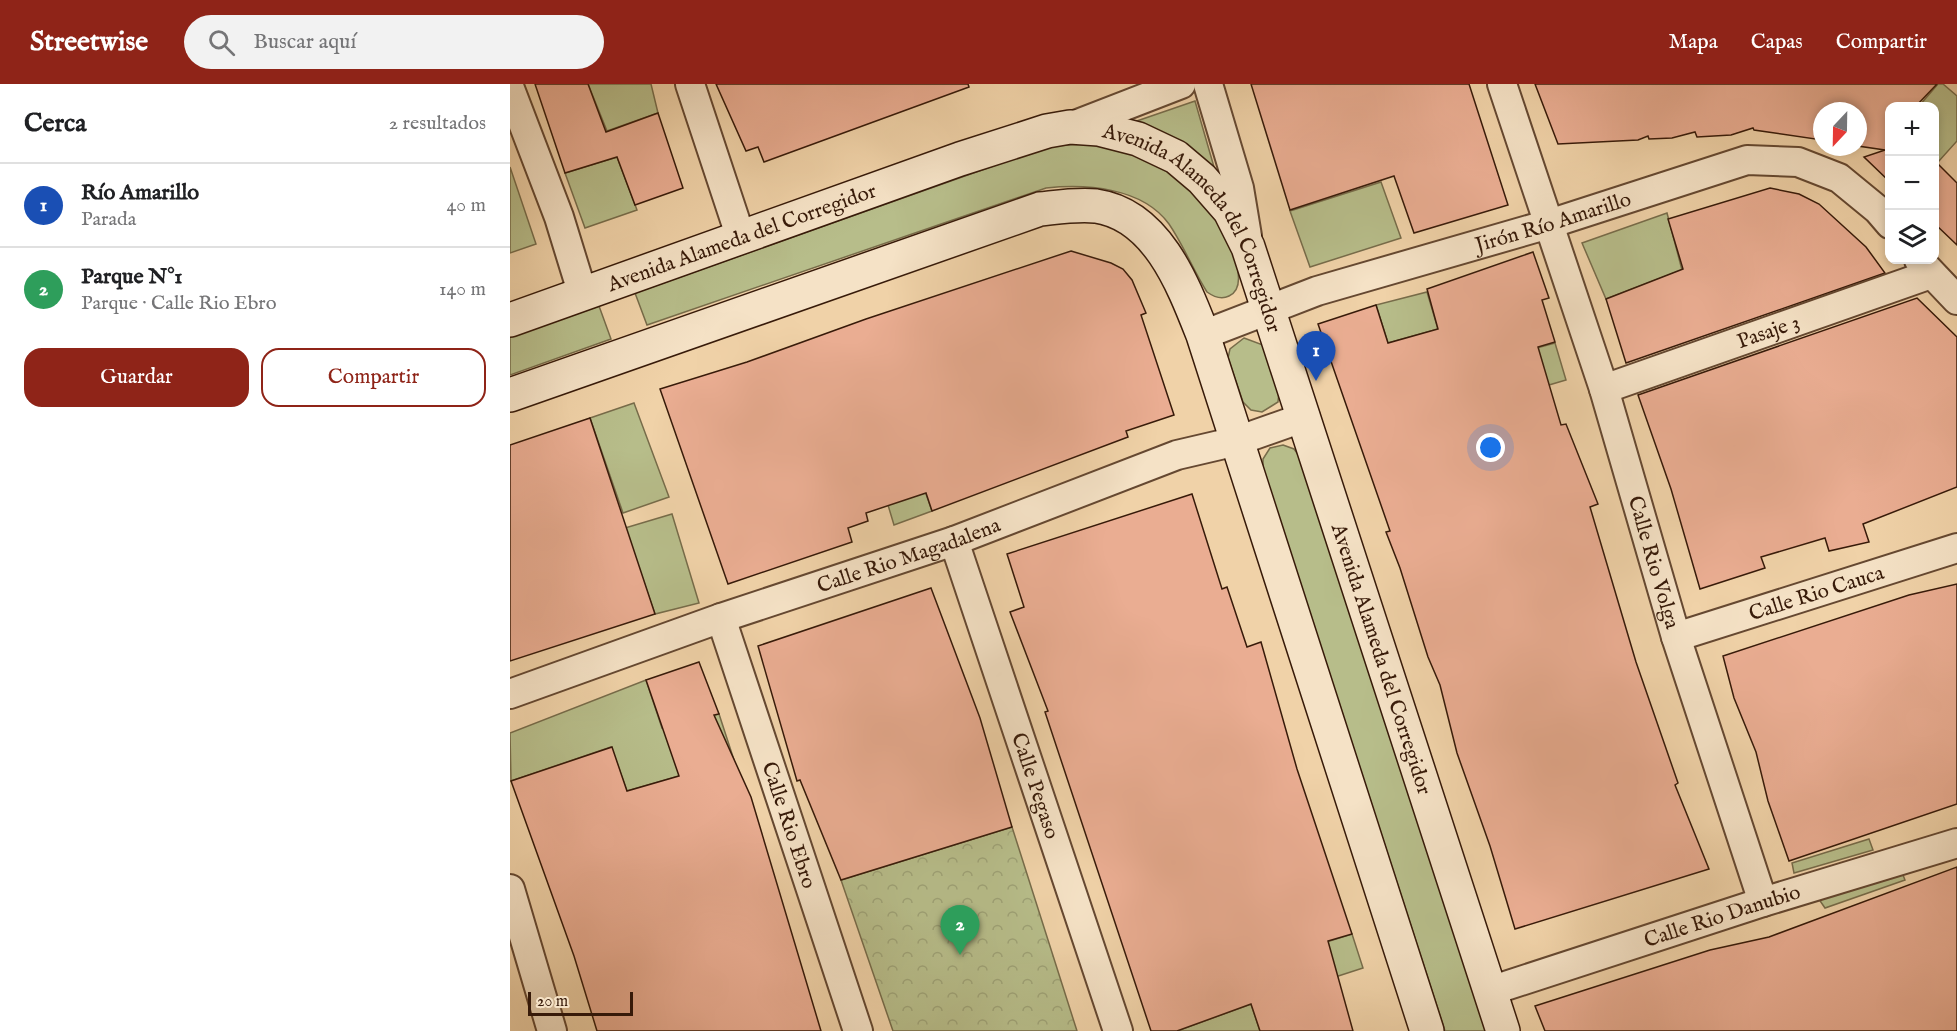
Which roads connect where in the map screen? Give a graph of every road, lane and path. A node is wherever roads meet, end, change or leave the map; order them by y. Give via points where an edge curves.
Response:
1 (690, 84) edge
2 (1181, 84) edge
3 (1208, 84) edge
4 (1502, 84) edge
5 (510, 89) edge
6 (1070, 127) junction
7 (1885, 218) edge
8 (1549, 224) junction
9 (741, 237) junction
10 (1248, 248) junction
11 (1925, 267) edge
12 (583, 295) junction
13 (1957, 300) edge
14 (1270, 308) junction
15 (510, 320) edge
16 (1203, 335) junction
17 (1604, 389) junction
18 (510, 395) edge
19 (1305, 417) junction
20 (1237, 441) junction
21 (954, 541) junction
22 (1957, 548) edge
23 (721, 618) junction
24 (1676, 638) junction
25 (510, 694) edge
26 (1957, 843) edge
27 (510, 890) edge
28 (1763, 902) junction
29 (1490, 991) junction
30 (552, 1031) edge
31 (858, 1031) edge
32 (1118, 1031) edge
33 (1427, 1031) edge
34 (1503, 1031) edge

1 - 9 street
2 - 6 street
3 - 10 street via 1239,188
4 - 8 street, Calle Rio Volga
5 - 12 street via 559,218
6 - 9 main road, Avenida Alameda del Corregidor via 960,159
6 - 10 main road, Avenida Alameda del Corregidor via 1099,129 1138,139 1176,157 1230,211
7 - 8 street, Jirón Río Amarillo via 1839,178 1798,162 1747,160
8 - 14 street, Jirón Río Amarillo
8 - 17 street, Calle Rio Volga
9 - 12 main road, Avenida Alameda del Corregidor
10 - 14 main road, Avenida Alameda del Corregidor
11 - 13 street
11 - 17 street, Pasaje 3
12 - 15 main road, Avenida Alameda del Corregidor
14 - 16 street, Jirón Río Amarillo
14 - 19 main road, Avenida Alameda del Corregidor
16 - 18 main road, Avenida Alameda del Corregidor via 1187,295 1147,231 1123,214 1096,206 1072,205 1040,209
16 - 20 main road, Avenida Alameda del Corregidor
17 - 24 street, Calle Rio Volga
19 - 20 street, Calle Rio Magadalena
19 - 29 main road, Avenida Alameda del Corregidor
20 - 21 street, Calle Rio Magadalena via 1177,455
20 - 33 main road, Avenida Alameda del Corregidor
21 - 23 street, Calle Rio Magadalena
21 - 32 street, Calle Pegaso
22 - 24 street, Calle Rio Cauca
23 - 25 street, Calle Rio Magadalena
23 - 31 street, Calle Rio Ebro
24 - 28 street, Calle Rio Volga
26 - 28 street, Calle Rio Danubio
27 - 30 street
28 - 29 street, Calle Rio Danubio
29 - 34 main road, Avenida Alameda del Corregidor

